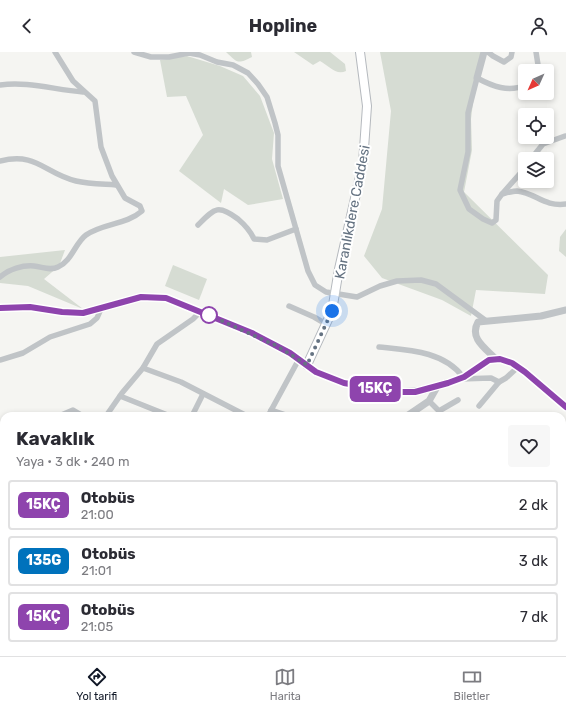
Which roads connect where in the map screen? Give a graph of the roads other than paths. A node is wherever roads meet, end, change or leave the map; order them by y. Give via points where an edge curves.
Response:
1 (55, 52) edge
2 (134, 52) edge
3 (360, 52) edge
4 (484, 52) edge
5 (488, 52) edge
6 (512, 52) edge
7 (536, 52) edge
8 (538, 64) edge
9 (477, 78) junction
10 (0, 85) edge
11 (518, 88) edge
12 (82, 92) junction
13 (565, 136) edge
14 (537, 152) edge
15 (0, 161) edge
16 (518, 176) edge
17 (116, 185) junction
18 (502, 194) junction
19 (566, 204) edge
20 (198, 225) dead end
21 (296, 229) junction
22 (0, 277) edge
23 (336, 295) junction
24 (0, 306) edge
25 (289, 306) dead end
26 (101, 310) junction
27 (566, 310) edge
28 (200, 311) junction
29 (481, 321) junction
30 (326, 324) junction
31 (379, 347) dead end
32 (299, 359) junction
33 (496, 359) junction
34 (0, 360) edge
35 (307, 365) junction
36 (518, 367) junction
37 (143, 368) junction
38 (461, 378) junction
39 (498, 382) junction
40 (437, 387) junction
41 (203, 394) junction
42 (120, 396) junction
43 (458, 400) dead end
44 (429, 401) junction
45 (479, 406) dead end
46 (566, 407) edge
47 (271, 410) joint
48 (109, 412) edge
49 (160, 412) edge
50 (194, 412) edge
51 (239, 412) edge
52 (277, 412) edge
53 (413, 412) edge

1 - 12 street
2 - 21 street via 151,58 189,53 200,55 233,65 248,73 267,97 275,123 278,135 278,166
3 - 23 main road, Karanlıkdere Caddesi via 366,106 365,148 339,269
4 - 9 street
5 - 6 street via 504,62 511,57
7 - 8 street
9 - 11 street via 507,90
9 - 18 street via 468,112 468,152 460,190 469,209 492,223 496,220 497,201
10 - 12 street via 27,84
12 - 17 street via 95,101 101,147
13 - 14 street via 543,144
15 - 17 street via 15,157 28,159 75,181
16 - 18 street
17 - 22 street via 125,198 140,206 142,211 128,220 86,235 61,266 53,269 19,267
18 - 19 street via 518,191 556,206
20 - 21 street via 209,214 220,209 248,227 254,239 262,241
21 - 23 street via 308,271 315,285
23 - 29 street via 358,297 391,283 421,280 436,284
23 - 30 main road, Karanlıkdere Caddesi
24 - 26 street via 74,313
25 - 30 street
26 - 28 street via 141,297 154,296 174,300
26 - 34 street via 90,324 50,337 23,353
27 - 29 street via 541,316
28 - 32 street via 271,342
28 - 37 street via 193,319 157,344
29 - 33 street via 474,328 475,337
30 - 35 main road, Karanlıkdere Caddesi
31 - 38 street via 422,352 438,358 458,369
32 - 35 street
32 - 47 street
33 - 36 street via 506,360
33 - 38 street via 483,363
35 - 40 street via 334,380 385,390 415,392
36 - 39 street
36 - 46 street
37 - 41 street via 181,382
37 - 42 street
38 - 39 street via 490,378
38 - 40 street
39 - 45 street
40 - 44 street
41 - 50 street
41 - 51 street
42 - 48 street
42 - 49 street
43 - 44 street via 439,411
44 - 53 street
47 - 52 street

